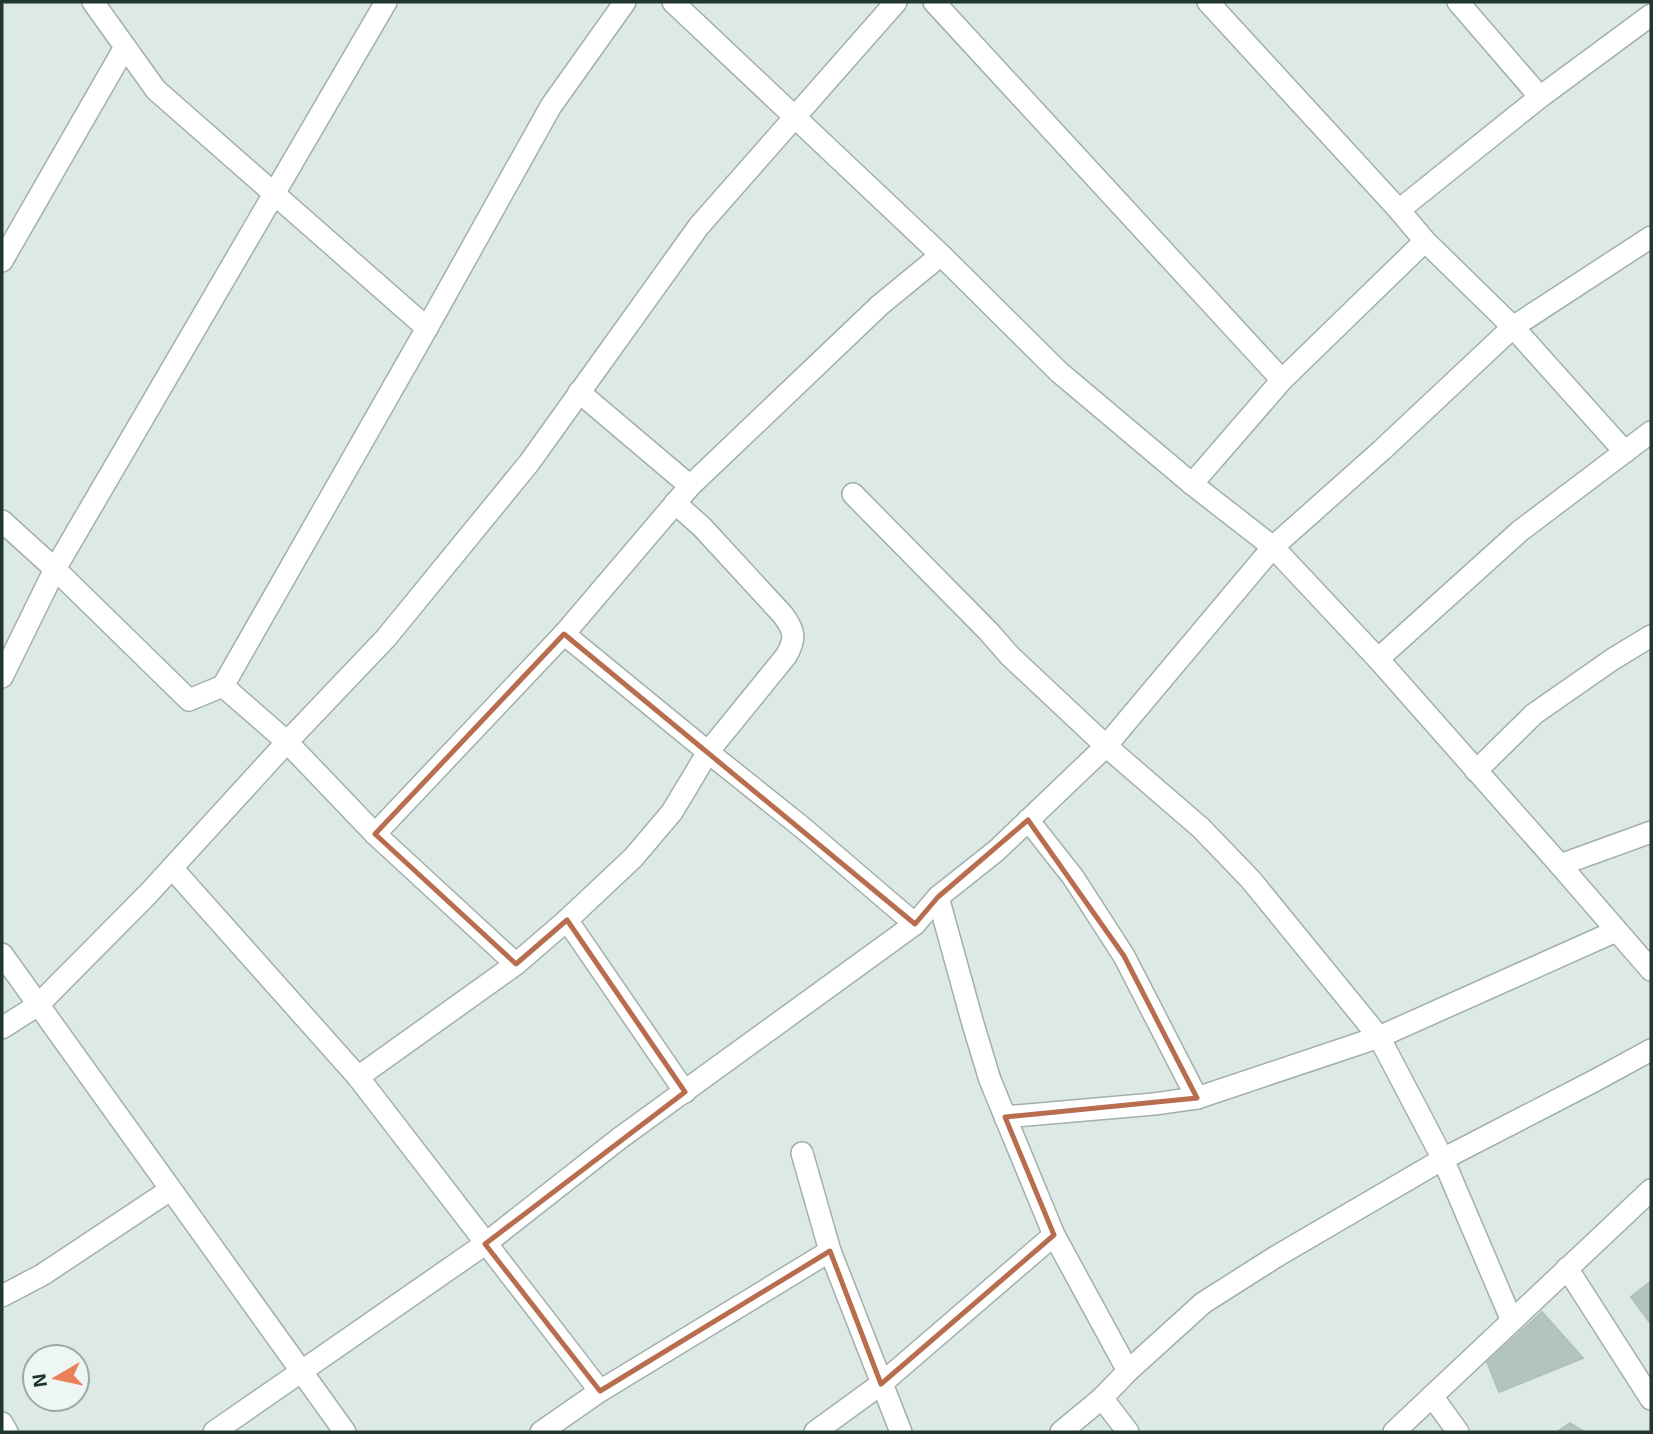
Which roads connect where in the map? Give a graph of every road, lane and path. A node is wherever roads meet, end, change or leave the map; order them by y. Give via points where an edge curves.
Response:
1 (93, 2) edge
2 (386, 2) edge
3 (625, 2) edge
4 (673, 2) edge
5 (896, 2) edge
6 (934, 2) edge
7 (1208, 2) edge
8 (1458, 2) edge
9 (1647, 2) edge
10 (1651, 8) edge
11 (1651, 15) edge
12 (125, 47) junction
13 (1540, 97) junction
14 (794, 117) junction
15 (273, 195) junction
16 (1399, 210) junction
17 (1651, 237) edge
18 (1425, 241) junction
19 (940, 255) junction
20 (2, 261) edge
21 (1513, 327) junction
22 (427, 328) junction
23 (1282, 380) junction
24 (579, 392) junction
25 (1651, 432) edge
26 (1625, 452) junction
27 (1192, 484) junction
28 (690, 486) junction
29 (853, 494) dead end
30 (675, 503) junction
31 (2, 521) edge
32 (1273, 547) junction
33 (55, 569) junction
34 (564, 634) junction
35 (1651, 636) edge
36 (1378, 659) junction
37 (2, 677) edge
38 (223, 686) junction
39 (287, 742) junction
40 (1106, 746) junction
41 (708, 752) junction
42 (1476, 771) junction
43 (1028, 820) junction
44 (1651, 832) edge
45 (375, 834) junction
46 (1560, 865) junction
47 (172, 868) junction
48 (938, 897) junction
49 (567, 920) junction
50 (915, 924) junction
51 (1616, 931) junction
52 (2, 954) edge
53 (516, 964) junction
54 (1651, 970) edge
55 (38, 1005) junction
56 (2, 1028) edge
57 (1379, 1037) junction
58 (1651, 1050) edge
59 (358, 1077) junction
60 (685, 1092) junction
61 (1197, 1098) junction
62 (1005, 1117) junction
63 (802, 1153) dead end
64 (1443, 1159) junction
65 (170, 1190) junction
66 (1651, 1190) edge
67 (1054, 1235) junction
68 (485, 1244) junction
69 (830, 1251) junction
70 (1567, 1268) junction
71 (2, 1296) edge
72 (1511, 1321) junction
73 (1128, 1371) junction
74 (301, 1372) junction
75 (881, 1384) junction
76 (600, 1391) junction
77 (1432, 1396) junction
78 (1102, 1398) junction
79 (1651, 1399) edge
80 (2, 1423) edge
81 (7, 1432) edge
82 (214, 1432) edge
83 (345, 1432) edge
84 (541, 1432) edge
85 (815, 1432) edge
86 (901, 1432) edge
87 (1061, 1432) edge
88 (1128, 1432) edge
89 (1394, 1432) edge
90 (1458, 1432) edge

1 - 12 street
2 - 15 street
3 - 22 street via 551,106
4 - 14 street
5 - 14 street
6 - 23 street
7 - 16 street
8 - 13 street
9 - 10 street
11 - 13 street
12 - 15 street via 156,90
12 - 20 street
13 - 16 street
14 - 19 street
14 - 24 street via 699,226
15 - 22 street
15 - 33 street
16 - 18 street
17 - 21 street
18 - 21 street
18 - 23 street
19 - 27 street via 1059,372
19 - 28 street via 880,305
21 - 26 street
21 - 32 street
22 - 38 street
23 - 27 street
24 - 28 street
24 - 39 street via 529,463 386,638
25 - 26 street
26 - 36 street via 1520,531
27 - 32 street
28 - 30 street
29 - 40 street via 1010,656
30 - 34 street
30 - 41 street via 783,615 793,639 786,656
31 - 33 street
32 - 36 street
32 - 40 street
33 - 37 street
33 - 38 street via 189,700
34 - 41 street
34 - 45 street
35 - 42 street via 1534,714
36 - 42 street
38 - 39 street
39 - 45 street
39 - 47 street
40 - 43 street
40 - 57 street via 1201,828 1251,880
41 - 49 street via 673,812 633,858
41 - 50 street
42 - 46 street
43 - 48 street
43 - 61 street via 1073,877 1124,956
44 - 46 street
45 - 53 street
46 - 51 street
47 - 55 street
47 - 59 street
48 - 50 street
48 - 62 street via 972,1024
49 - 53 street
49 - 60 street
50 - 60 street
51 - 54 street
51 - 57 street
52 - 55 street
53 - 59 street
55 - 56 street
55 - 65 street
57 - 61 street
57 - 64 street
58 - 64 street
59 - 68 street
60 - 68 street
61 - 62 street
62 - 67 street
63 - 69 street
64 - 72 street
64 - 73 street via 1203,1303
65 - 71 street via 42,1275
65 - 74 street
66 - 70 street
67 - 73 street
67 - 75 street
68 - 74 street
68 - 76 street
69 - 75 street
69 - 76 street
70 - 72 street
70 - 79 street
72 - 77 street
73 - 78 street
74 - 82 street
74 - 83 street
75 - 85 street
75 - 86 street
76 - 84 street
77 - 89 street
77 - 90 street
78 - 87 street
78 - 88 street
80 - 81 street

